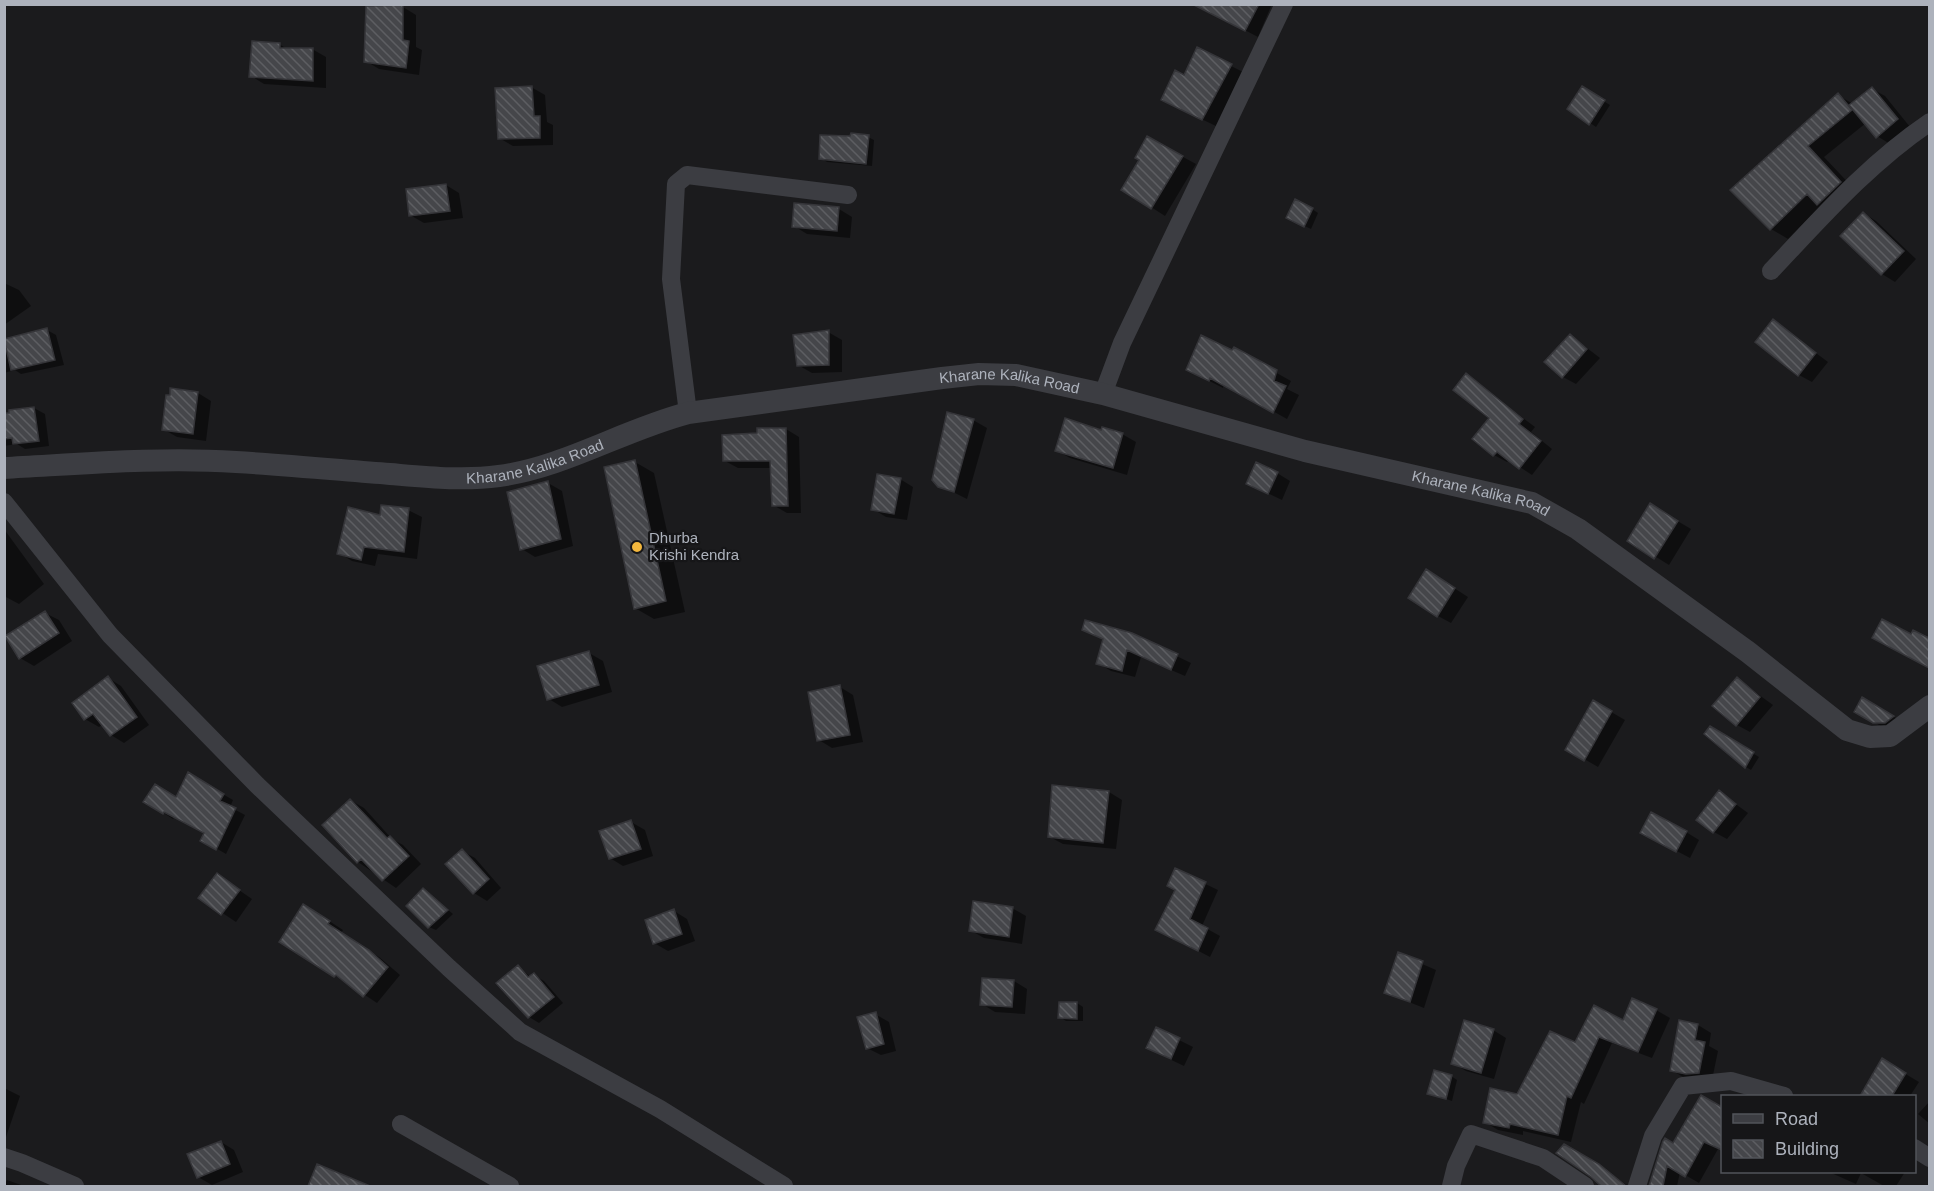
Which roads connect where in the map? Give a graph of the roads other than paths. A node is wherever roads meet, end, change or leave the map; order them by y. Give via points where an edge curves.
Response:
1 (1284, 4) edge
2 (1929, 122) edge
3 (848, 195) dead end
4 (1771, 271) dead end
5 (1103, 394) junction
6 (688, 413) junction
7 (4, 468) edge
8 (4, 502) edge
9 (1929, 706) edge
10 (1780, 1095) edge
11 (401, 1124) dead end
12 (1916, 1149) edge
13 (4, 1157) edge
14 (1929, 1158) edge
15 (75, 1186) edge
16 (510, 1186) edge
17 (784, 1186) edge
18 (1451, 1186) edge
19 (1585, 1186) edge
20 (1637, 1186) edge

1 - 5 street via 1127,332
2 - 4 street via 1863,173
3 - 6 street via 687,175 676,184 671,279
5 - 6 street, Kharane Kalika Road via 1016,375 980,374
5 - 9 street, Kharane Kalika Road via 1305,451 1505,495 1556,514 1748,652 1847,730 1870,737 1890,736
6 - 7 street, Kharane Kalika Road via 652,422 534,470 497,476 432,477 234,462
8 - 17 street via 126,652 257,785 520,1032 660,1109
10 - 20 street via 1731,1081 1683,1086 1653,1136
11 - 16 street
12 - 14 street
13 - 15 street
18 - 19 street via 1471,1134 1542,1158

